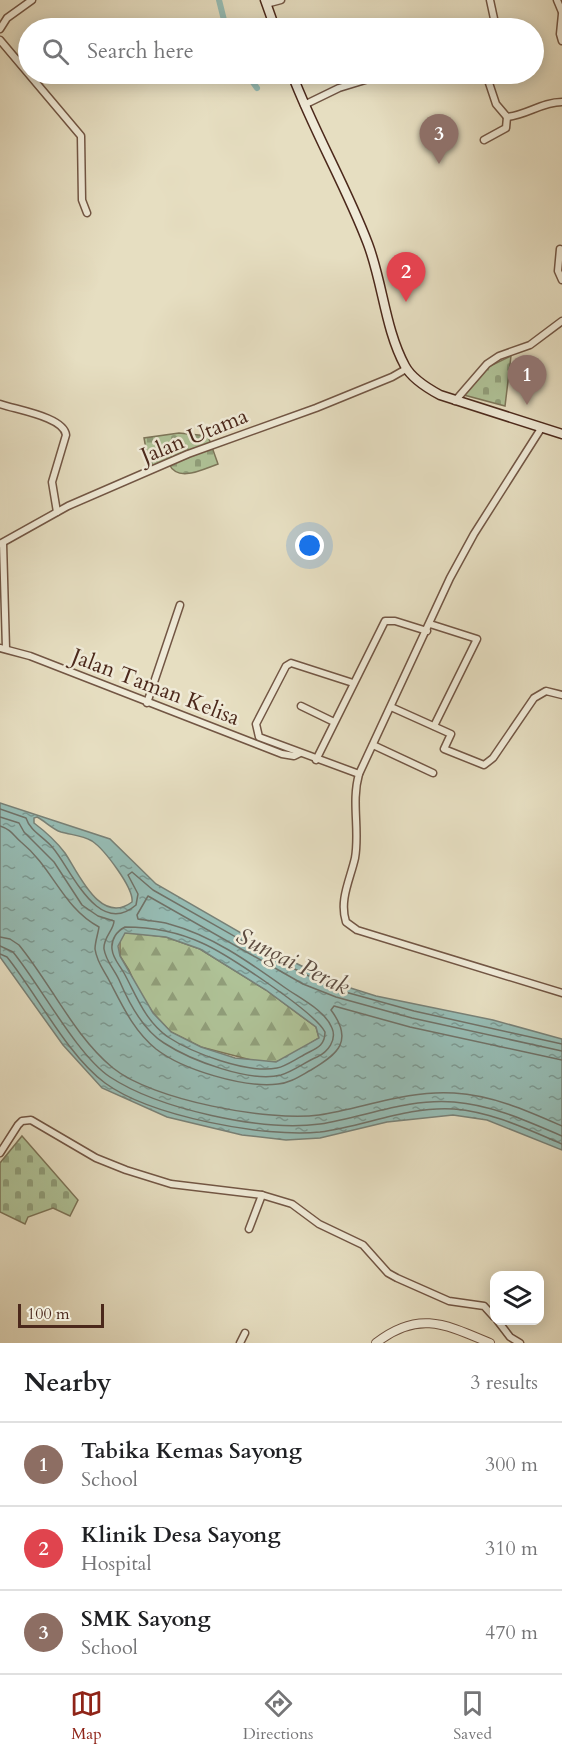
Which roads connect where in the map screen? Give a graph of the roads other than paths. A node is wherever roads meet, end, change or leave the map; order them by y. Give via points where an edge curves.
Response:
1 (32, 0) edge
2 (281, 0) edge
3 (490, 0) edge
4 (556, 0) edge
5 (266, 2) edge
6 (562, 13) edge
7 (272, 18) edge
8 (494, 18) edge
9 (0, 29) edge
10 (0, 40) edge
11 (562, 41) edge
12 (18, 61) edge
13 (37, 84) edge
14 (296, 84) edge
15 (352, 84) edge
16 (489, 84) edge
17 (562, 102) edge
18 (304, 105) junction
19 (507, 117) junction
20 (484, 140) dead end
21 (87, 213) dead end
22 (560, 249) dead end
23 (562, 280) edge
24 (562, 321) edge
25 (406, 369) junction
26 (455, 401) junction
27 (0, 404) edge
28 (542, 427) junction
29 (562, 434) edge
30 (57, 512) junction
31 (1, 543) edge
32 (180, 605) dead end
33 (429, 627) junction
34 (3, 649) edge
35 (353, 683) junction
36 (562, 695) edge
37 (147, 703) junction
38 (301, 706) dead end
39 (391, 707) junction
40 (334, 722) junction
41 (434, 726) junction
42 (373, 745) junction
43 (300, 753) junction
44 (316, 760) junction
45 (433, 773) dead end
46 (359, 774) junction
47 (562, 993) edge
48 (0, 1153) edge
49 (262, 1196) junction
50 (249, 1229) dead end
51 (490, 1312) edge
52 (501, 1325) edge
53 (245, 1333) dead end
54 (240, 1343) edge
55 (376, 1343) edge
56 (490, 1343) edge
57 (520, 1343) edge

1 - 9 street via 7,18
2 - 5 street
3 - 8 street
4 - 6 street
5 - 7 main road
6 - 11 street
10 - 12 street
13 - 21 street via 81,136 82,200
14 - 18 main road
15 - 18 street
16 - 19 street via 496,104
17 - 19 street via 549,102
18 - 25 main road via 368,243
19 - 20 street via 506,128
22 - 23 street via 558,272
24 - 26 street via 531,345 487,364
25 - 26 main road via 423,386
25 - 30 street, Jalan Utama via 325,404 188,454
26 - 28 main road
27 - 30 street via 57,421 66,429 52,482
28 - 29 main road
28 - 33 street via 474,534
30 - 31 street, Jalan Utama
31 - 34 street
32 - 37 street
33 - 35 street via 385,621
33 - 39 street
33 - 41 street via 477,639
34 - 37 street, Jalan Taman Kelisa
35 - 40 street
35 - 43 street via 298,663 286,666 256,731 259,737
36 - 41 street via 546,692 534,698 493,758 484,765 444,749 451,734
37 - 43 street, Jalan Taman Kelisa via 282,754
38 - 40 street
39 - 41 street
39 - 42 street
40 - 44 street
42 - 45 street
42 - 46 street
43 - 44 street
44 - 46 street
46 - 47 street via 354,801 356,851 343,906 350,927
48 - 49 street via 18,1125 31,1120 112,1166 171,1184
49 - 50 street
49 - 51 street via 292,1204 319,1224 363,1245 397,1278 449,1301 484,1306
52 - 57 street
53 - 54 street
55 - 56 street via 403,1326 425,1322 449,1326

